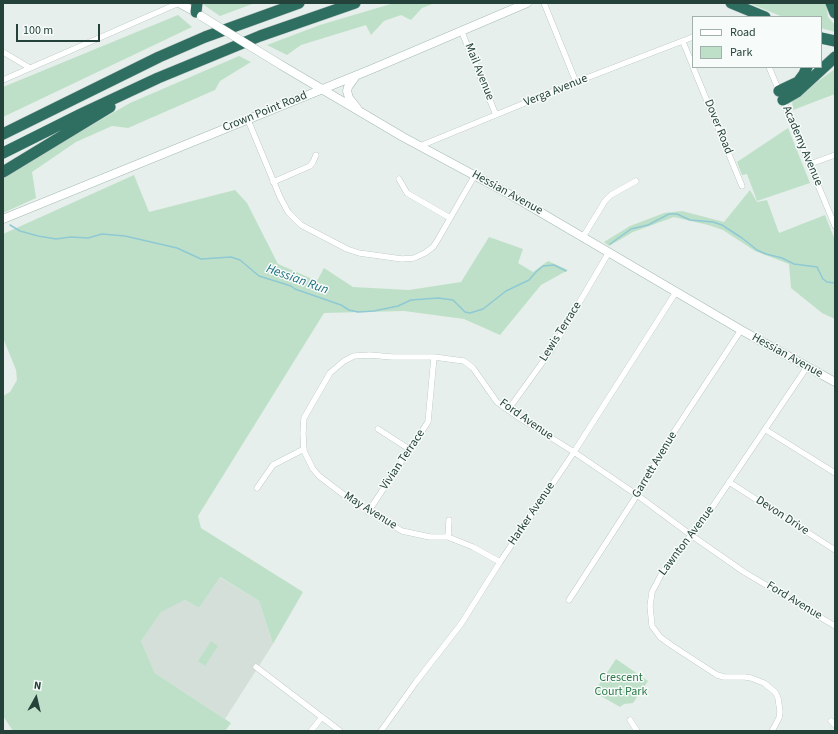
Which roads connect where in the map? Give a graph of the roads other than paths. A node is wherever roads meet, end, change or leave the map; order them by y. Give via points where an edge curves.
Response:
1 (179, 3) edge
2 (299, 3) edge
3 (355, 3) edge
4 (527, 3) edge
5 (544, 3) edge
6 (731, 3) edge
7 (832, 3) edge
8 (198, 10) edge
9 (835, 13) edge
10 (763, 16) edge
11 (461, 30) junction
12 (692, 38) edge
13 (822, 38) edge
14 (835, 41) edge
15 (683, 42) junction
16 (3, 52) edge
17 (835, 57) edge
18 (692, 64) edge
19 (30, 68) junction
20 (693, 68) edge
21 (769, 68) edge
22 (807, 68) edge
23 (357, 74) junction
24 (3, 80) edge
25 (576, 82) junction
26 (321, 89) junction
27 (132, 90) junction
28 (781, 96) junction
29 (359, 111) junction
30 (496, 115) junction
31 (248, 120) junction
32 (3, 134) edge
33 (420, 146) junction
34 (3, 153) edge
35 (835, 155) edge
36 (316, 156) dead end
37 (810, 164) junction
38 (3, 172) edge
39 (475, 175) junction
40 (399, 179) dead end
41 (636, 181) dead end
42 (273, 182) junction
43 (742, 186) dead end
44 (450, 218) junction
45 (3, 219) edge
46 (834, 222) edge
47 (583, 237) junction
48 (609, 252) junction
49 (676, 292) junction
50 (741, 330) junction
51 (434, 357) junction
52 (807, 367) junction
53 (835, 382) edge
54 (508, 410) junction
55 (378, 429) dead end
56 (766, 430) junction
57 (304, 449) junction
58 (409, 449) junction
59 (574, 452) junction
60 (835, 473) edge
61 (729, 482) junction
62 (257, 488) dead end
63 (638, 495) junction
64 (368, 512) junction
65 (449, 520) dead end
66 (691, 535) junction
67 (448, 537) junction
68 (835, 550) edge
69 (500, 562) junction
70 (569, 600) dead end
71 (835, 626) edge
72 (256, 666) dead end
73 (322, 717) junction
74 (630, 720) dead end
75 (311, 731) edge
76 (340, 731) edge
77 (381, 731) edge
78 (637, 731) edge
79 (772, 731) edge

1 - 8 main road, Hessian Avenue
1 - 19 street
2 - 32 highway via 172,51
3 - 27 highway via 208,56
4 - 11 main road, Crown Point Road
5 - 25 street
6 - 10 highway
7 - 9 highway
8 - 26 main road, Hessian Avenue, bridge
11 - 23 main road, Crown Point Road
11 - 30 street, Mail Avenue
12 - 15 street, Verga Avenue
13 - 14 highway
15 - 18 street, Dover Road
15 - 25 street, Verga Avenue
16 - 19 street
17 - 28 highway via 797,92
19 - 24 street
20 - 43 street, Dover Road
21 - 28 street, Academy Avenue
22 - 28 highway via 798,82
23 - 26 main road, Crown Point Road
23 - 29 main road via 347,91
25 - 30 street, Verga Avenue
26 - 29 main road, Hessian Avenue
26 - 31 main road, Crown Point Road
27 - 34 highway
27 - 38 highway via 121,100
28 - 37 street, Academy Avenue
29 - 33 main road, Hessian Avenue
30 - 33 street, Verga Avenue
31 - 42 street
31 - 45 main road, Crown Point Road
33 - 39 main road, Hessian Avenue
35 - 37 street
36 - 42 street via 310,166
37 - 46 street, Academy Avenue
39 - 44 street
39 - 47 main road, Hessian Avenue
40 - 44 street via 407,193
41 - 47 street via 605,200
42 - 44 street via 288,212 301,225 359,253 402,259 417,257 433,247
47 - 48 main road, Hessian Avenue
48 - 49 main road, Hessian Avenue
48 - 54 street, Lewis Terrace via 552,349
49 - 50 main road, Hessian Avenue
49 - 59 street, Harker Avenue
50 - 52 main road, Hessian Avenue
50 - 63 street, Garrett Avenue via 672,435
51 - 54 street, Ford Avenue via 468,364 498,402
51 - 57 street, Ford Avenue via 370,355 354,356 344,362 330,373 304,418
51 - 58 street, Vivian Terrace via 428,422
52 - 53 main road, Hessian Avenue
52 - 56 street, Lawnton Avenue
54 - 59 street, Ford Avenue
55 - 58 street
56 - 60 street
56 - 61 street, Lawnton Avenue
57 - 62 street via 273,465
57 - 64 street, May Avenue via 318,476
58 - 64 street, Vivian Terrace
59 - 63 street, Ford Avenue
59 - 69 street, Harker Avenue
61 - 66 street, Lawnton Avenue
61 - 68 street, Devon Drive
63 - 66 street, Ford Avenue
63 - 70 street, Garrett Avenue
64 - 67 street, May Avenue via 402,531 430,537
65 - 67 street
66 - 71 street, Ford Avenue via 744,572
66 - 79 street, Lawnton Avenue via 655,585 650,606 652,626 660,637 711,672 724,677 745,677 770,687 780,704 779,718
67 - 69 street, May Avenue
69 - 77 street, Harker Avenue via 461,624
72 - 73 street
73 - 75 street
73 - 76 street
74 - 78 street

